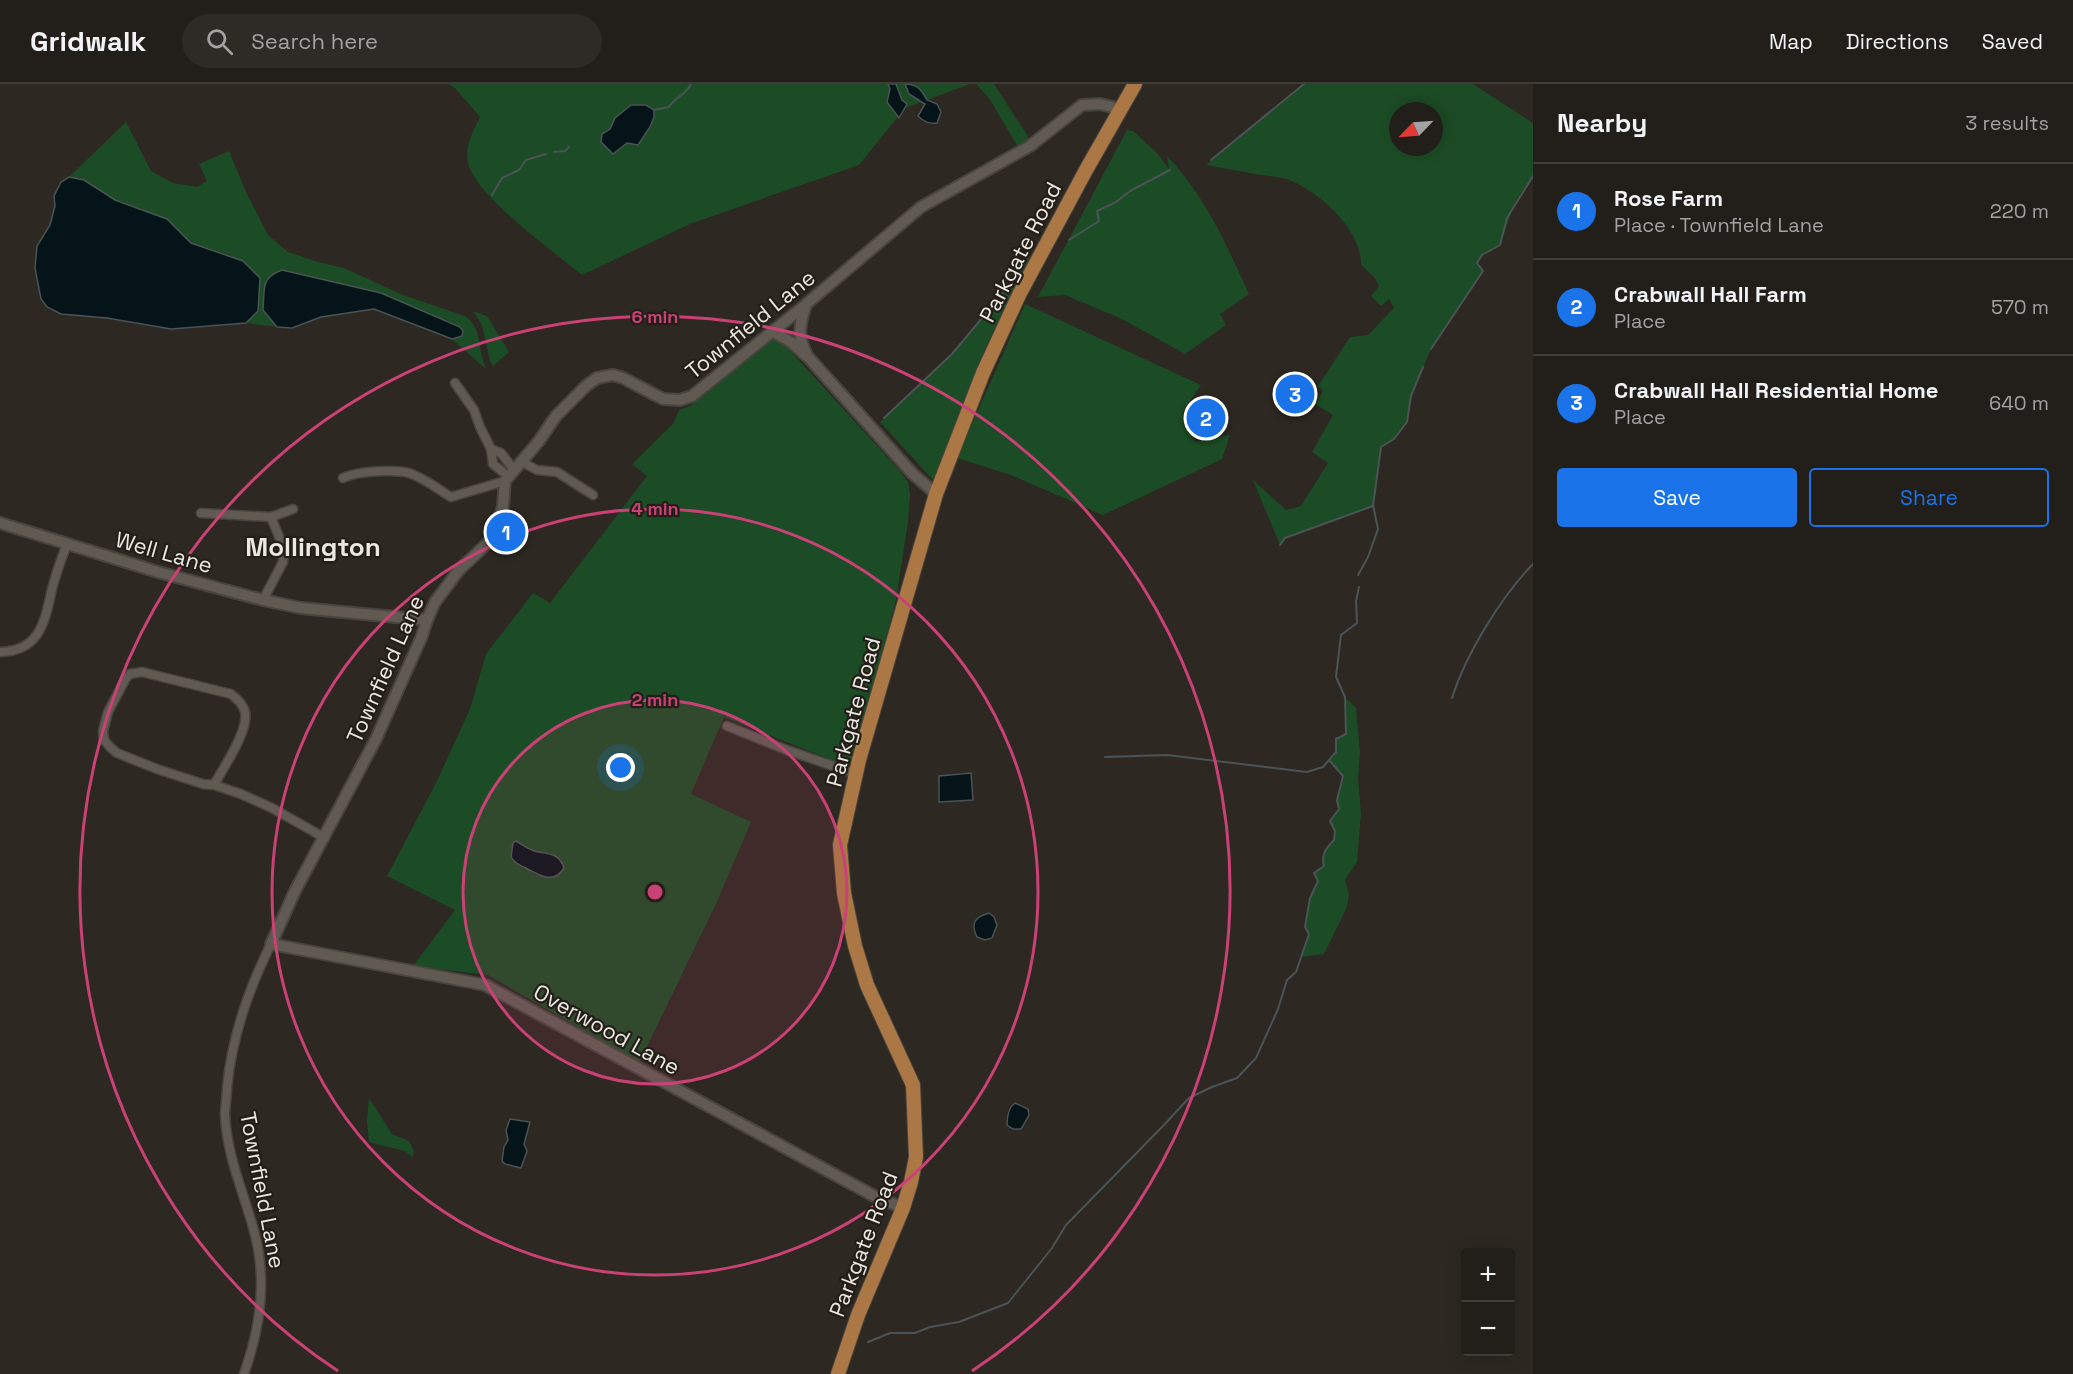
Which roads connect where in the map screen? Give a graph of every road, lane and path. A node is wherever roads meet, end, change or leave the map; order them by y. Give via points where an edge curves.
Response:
1 (1135, 84) edge
2 (1120, 109) junction
3 (806, 304) junction
4 (773, 332) junction
5 (809, 358) junction
6 (455, 383) dead end
7 (522, 462) junction
8 (509, 476) junction
9 (343, 478) dead end
10 (936, 494) junction
11 (593, 495) dead end
12 (293, 509) dead end
13 (201, 513) dead end
14 (271, 517) junction
15 (0, 523) edge
16 (67, 544) junction
17 (263, 600) junction
18 (427, 620) junction
19 (0, 652) edge
20 (727, 726) dead end
21 (856, 774) junction
22 (214, 784) junction
23 (325, 838) junction
24 (271, 944) junction
25 (903, 1208) junction
26 (244, 1374) edge
27 (838, 1374) edge

1 - 2 main road, Parkgate Road
2 - 3 street, Townfield Lane via 1082,105 1030,146 921,207
2 - 10 main road, Parkgate Road via 1019,295
3 - 4 street, Townfield Lane
3 - 5 street via 799,335
4 - 5 street via 792,342
4 - 7 street, Townfield Lane via 692,396 680,400 652,395 613,375 597,378 556,416
5 - 10 street via 912,473
6 - 8 street via 463,400 474,410 491,448 493,464
7 - 8 street, Townfield Lane
7 - 11 street via 537,470 557,472
8 - 9 street via 451,497 406,472 352,473
8 - 18 street, Townfield Lane via 494,537 459,570
10 - 21 main road, Parkgate Road
12 - 14 street
13 - 14 street
14 - 17 street via 285,549 283,562
15 - 16 street, Well Lane
16 - 17 street, Well Lane
16 - 19 street via 44,624 36,638 25,646
17 - 18 street, Well Lane via 301,608
18 - 23 street, Townfield Lane via 376,739
20 - 21 street
21 - 25 main road, Parkgate Road via 840,845 842,876 851,929 867,985 913,1085 916,1157
22 - 22 street via 157,769 117,753 104,740 108,712 130,674 142,672 231,694 238,700 246,714 245,722
22 - 23 street via 272,808
23 - 24 street, Townfield Lane
24 - 25 street, Overwood Lane via 485,985 864,1191
24 - 26 street, Townfield Lane via 242,1011 230,1063 225,1114 235,1173 262,1265 257,1332
25 - 27 main road, Parkgate Road

